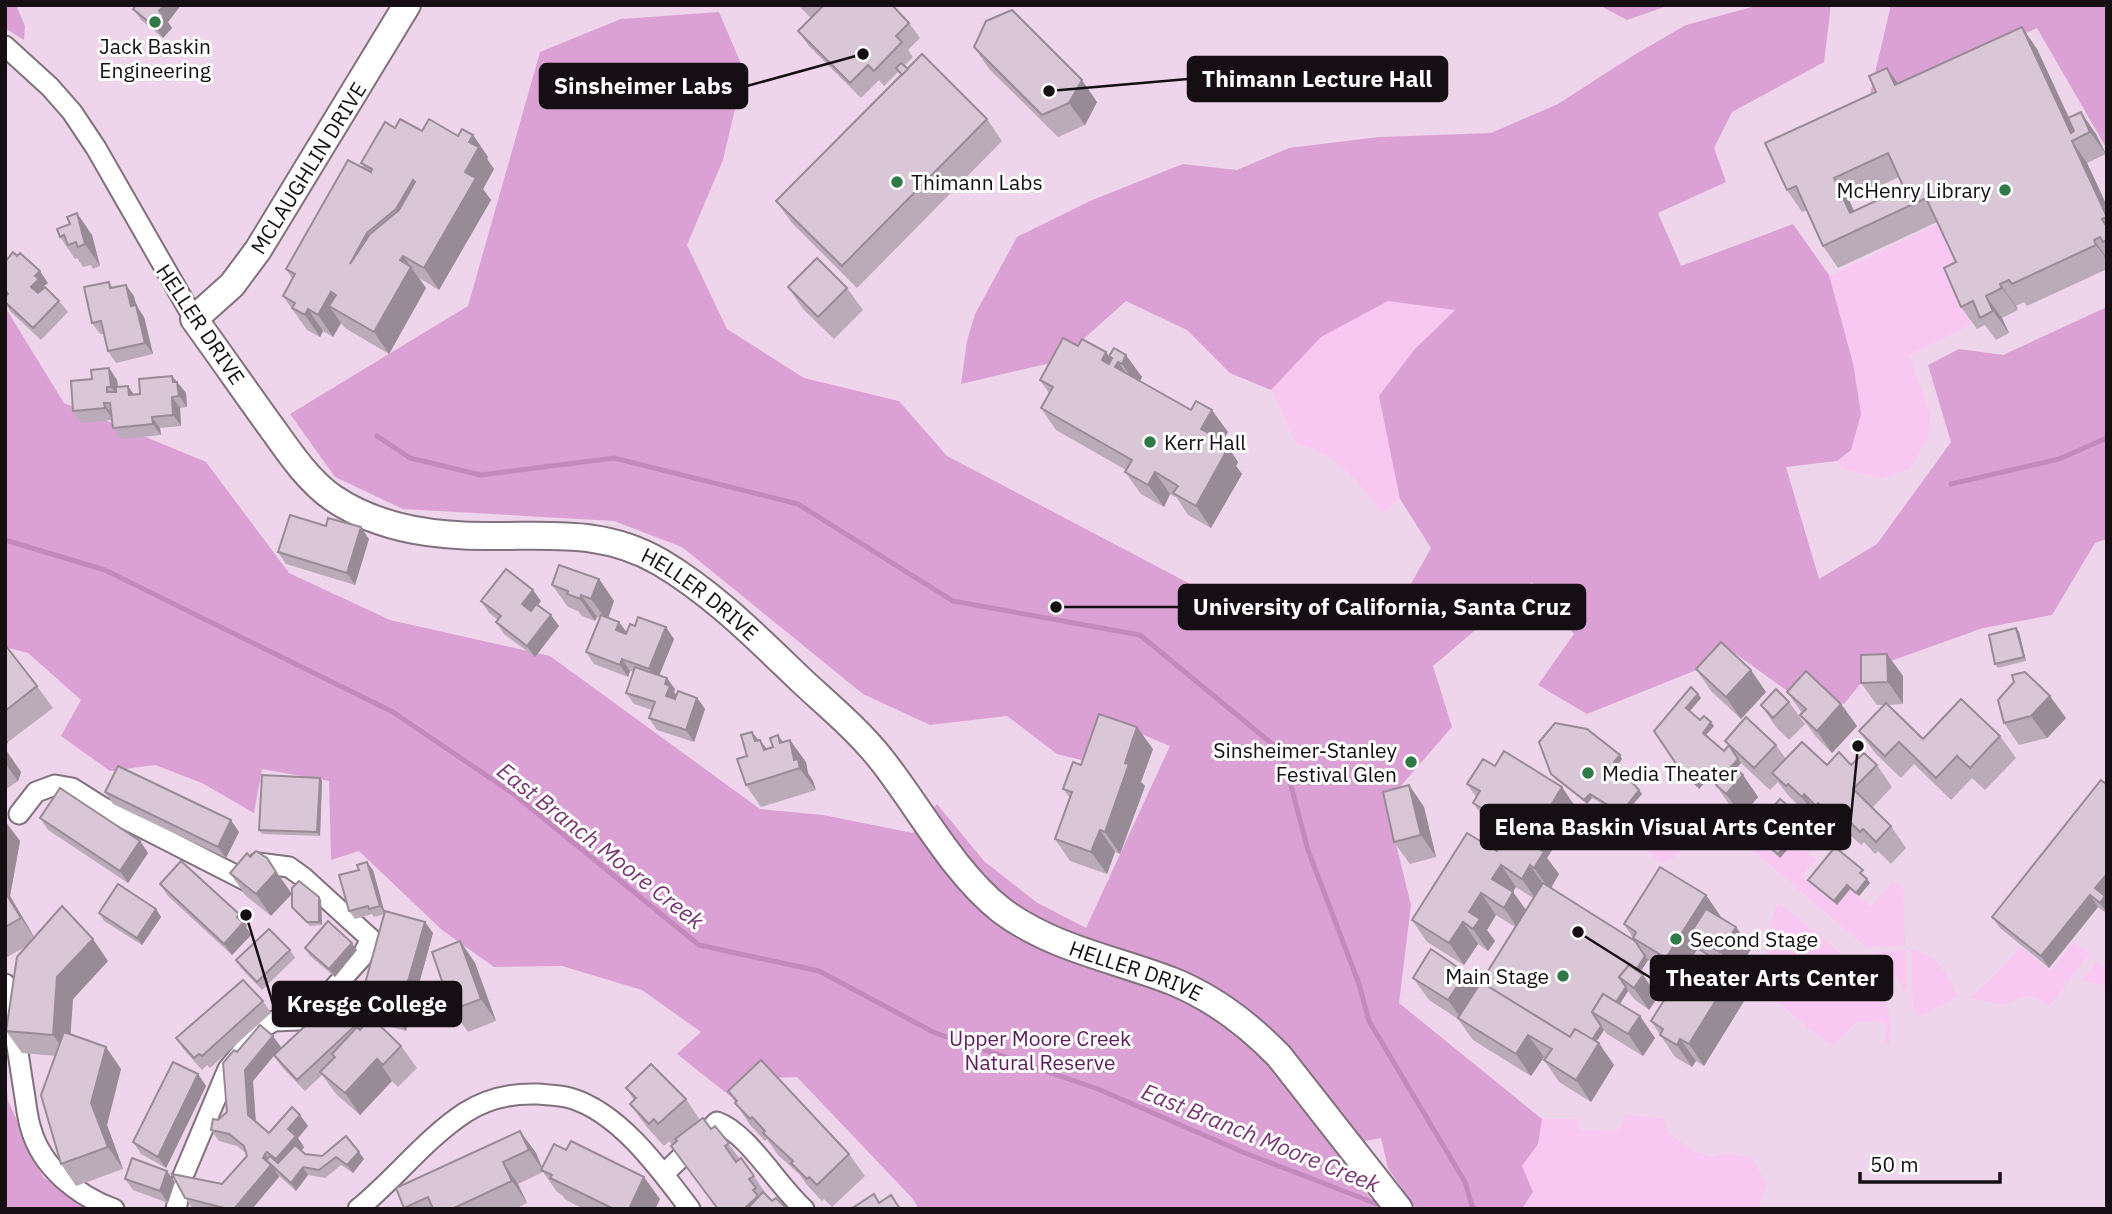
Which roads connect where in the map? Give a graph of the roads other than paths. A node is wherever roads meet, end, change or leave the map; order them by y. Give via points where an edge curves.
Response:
1 (407, 5) edge
2 (5, 46) edge
3 (194, 318) junction
4 (19, 814) dead end
5 (5, 984) edge
6 (664, 1174) junction
7 (114, 1209) edge
8 (176, 1209) edge
9 (358, 1209) edge
10 (690, 1209) edge
11 (803, 1209) edge
12 (1399, 1209) edge

1 - 3 main road, MCLAUGHLIN DRIVE via 258,250 232,285
2 - 3 street, HELLER DRIVE via 72,112
3 - 12 main road, HELLER DRIVE via 292,455 323,490 359,513 392,525 442,534 575,535 603,540 656,560 701,588 869,744 964,873 1000,909 1058,942 1174,982 1233,1014 1279,1056
4 - 8 street via 36,792 55,785 72,788 247,881 258,863 289,867 371,939 361,958 333,989 298,1020 274,1021 262,1028 228,1069 183,1177
5 - 7 street via 31,1130 43,1155 76,1190
6 - 9 street via 602,1114 570,1098 525,1094 502,1097 467,1112
6 - 10 street
6 - 11 street via 717,1122 736,1132

